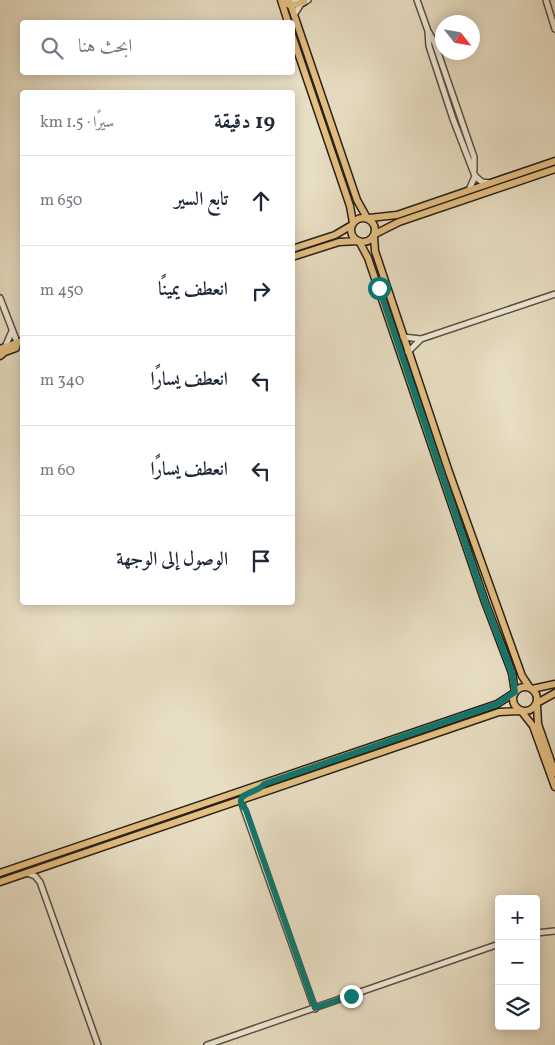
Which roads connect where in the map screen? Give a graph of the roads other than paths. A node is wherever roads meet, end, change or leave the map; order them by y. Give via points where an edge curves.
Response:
1 (281, 0) edge
2 (417, 0) edge
3 (546, 0) edge
4 (306, 1) edge
5 (291, 2) edge
6 (294, 15) junction
7 (287, 20) edge
8 (555, 29) edge
9 (295, 44) edge
10 (555, 161) edge
11 (555, 169) edge
12 (475, 173) junction
13 (490, 183) junction
14 (469, 190) junction
15 (368, 218) junction
16 (352, 224) junction
17 (374, 235) junction
18 (358, 241) junction
19 (295, 248) edge
20 (295, 256) edge
21 (555, 294) edge
22 (0, 298) edge
23 (12, 331) junction
24 (403, 337) junction
25 (421, 339) junction
26 (20, 342) edge
27 (3, 348) edge
28 (20, 350) edge
29 (408, 352) junction
30 (0, 356) edge
31 (425, 425) junction
32 (438, 438) junction
33 (437, 462) junction
34 (449, 472) junction
35 (555, 684) edge
36 (531, 688) junction
37 (514, 693) junction
38 (555, 693) edge
39 (537, 703) junction
40 (521, 711) junction
41 (555, 773) edge
42 (264, 784) junction
43 (555, 787) edge
44 (249, 798) junction
45 (241, 801) junction
46 (246, 810) junction
47 (121, 832) junction
48 (70, 859) junction
49 (46, 866) junction
50 (0, 873) edge
51 (27, 873) junction
52 (0, 882) edge
53 (40, 882) junction
54 (555, 931) edge
55 (540, 933) edge
56 (495, 945) edge
57 (315, 1008) junction
58 (98, 1045) edge
59 (207, 1045) edge

1 - 5 main road
1 - 7 main road
2 - 12 street via 453,119
3 - 8 street
4 - 5 main road
4 - 6 street
5 - 6 main road
6 - 15 main road via 357,200
9 - 16 main road via 350,206
10 - 13 main road
11 - 17 main road via 399,222
12 - 13 street via 482,182
12 - 14 street
13 - 14 main road
14 - 15 main road via 392,216
15 - 16 main road via 359,218
15 - 17 main road via 374,223
16 - 18 main road via 352,236
16 - 19 main road via 335,235
17 - 18 main road via 367,242
17 - 24 main road via 375,251
18 - 20 main road via 339,242
18 - 31 main road via 368,258
21 - 25 street
22 - 23 street
23 - 26 street
23 - 27 street
24 - 25 street
24 - 29 main road
25 - 29 street
26 - 27 main road
26 - 30 main road via 16,348
28 - 30 main road
29 - 32 main road
31 - 32 main road via 434,440
31 - 33 main road
32 - 34 main road
33 - 34 main road via 443,458
33 - 37 main road via 512,673
34 - 36 main road via 522,676
35 - 36 main road
36 - 37 main road via 522,687
36 - 39 main road via 537,696
37 - 40 main road via 513,703
37 - 42 main road via 497,704
38 - 39 main road
39 - 40 main road via 531,710
39 - 41 main road via 538,724
40 - 43 main road via 533,726
40 - 44 main road via 499,712
42 - 45 main road via 262,788 244,794
42 - 47 main road
44 - 45 main road
44 - 46 street
45 - 46 street
45 - 48 main road
46 - 57 street
47 - 48 main road via 116,838 78,852
47 - 50 main road
48 - 49 main road
49 - 51 main road
49 - 53 street
51 - 52 main road
51 - 53 street
53 - 58 street
54 - 55 street
56 - 57 street
57 - 59 street

